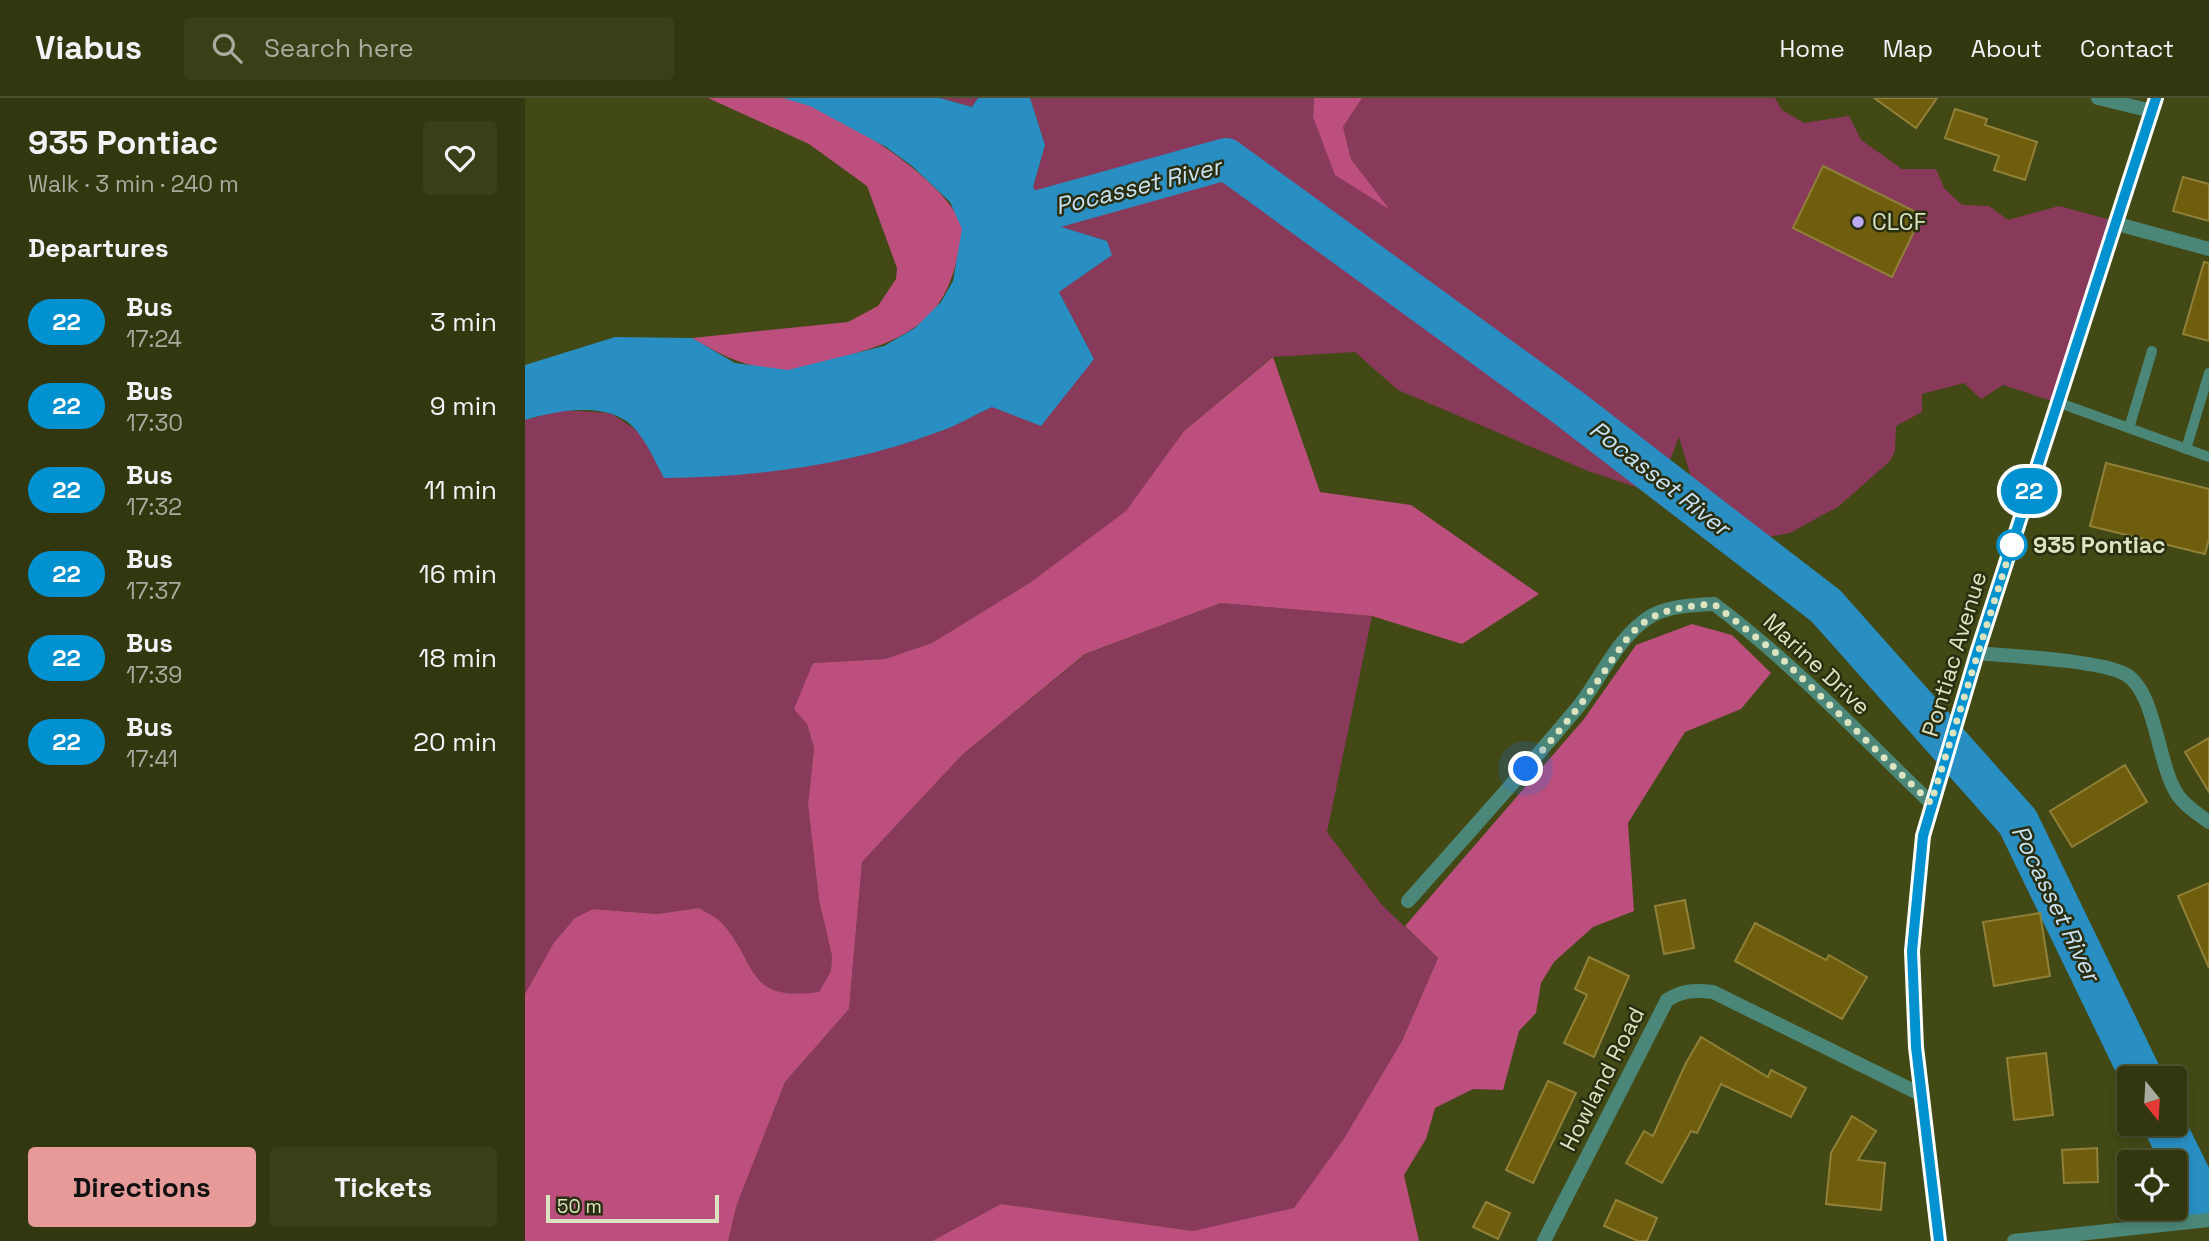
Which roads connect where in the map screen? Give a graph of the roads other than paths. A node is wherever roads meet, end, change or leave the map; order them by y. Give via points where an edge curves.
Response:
1 (2098, 98) edge
2 (2154, 104) edge
3 (2114, 223) junction
4 (2209, 249) edge
5 (2151, 351) dead end
6 (2209, 373) edge
7 (2057, 402) junction
8 (2129, 428) junction
9 (2186, 449) junction
10 (2209, 457) edge
11 (1977, 653) junction
12 (1931, 803) junction
13 (2209, 822) edge
14 (1408, 901) dead end
15 (1922, 1095) junction
16 (2209, 1220) edge
17 (1550, 1239) edge
18 (1939, 1241) edge
19 (2014, 1241) edge

1 - 2 street
2 - 3 main road, Pontiac Avenue
3 - 4 street
3 - 7 main road, Pontiac Avenue
5 - 8 lane
6 - 9 lane
7 - 8 lane
7 - 11 main road, Pontiac Avenue
8 - 9 lane
9 - 10 lane
11 - 12 main road, Pontiac Avenue
11 - 13 street via 2125,674 2142,690 2162,762 2178,796
12 - 14 street, Marine Drive via 1738,622 1714,604 1683,606 1652,615 1626,637 1551,740
12 - 15 main road, Pontiac Avenue via 1917,880 1912,951
15 - 17 street, Howland Road via 1713,992 1692,989 1677,994 1667,1000
15 - 18 main road, Pontiac Avenue
16 - 19 street

